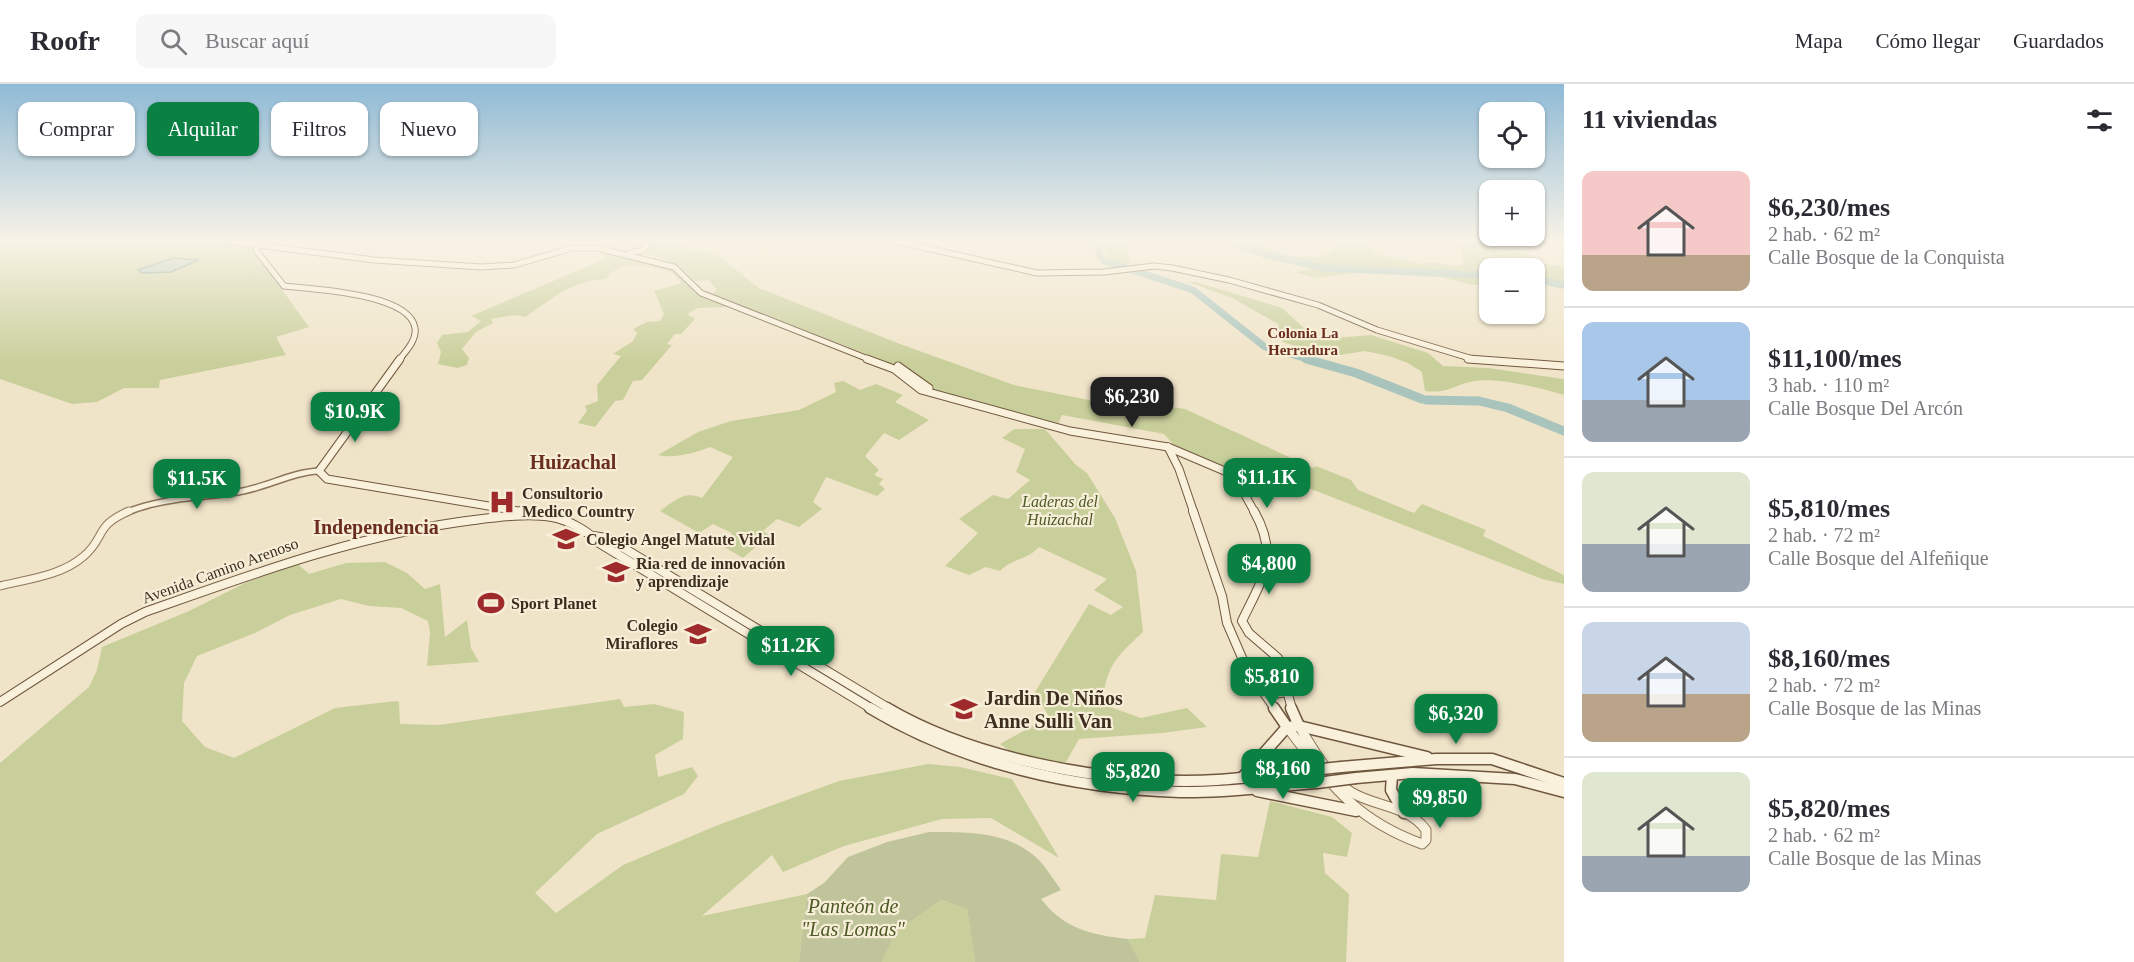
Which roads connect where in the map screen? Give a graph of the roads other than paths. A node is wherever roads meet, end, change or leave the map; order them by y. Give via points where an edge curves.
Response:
1 (279, 282) edge
2 (689, 282) edge
3 (1233, 282) edge
4 (1246, 282) edge
5 (1564, 360) edge
6 (1564, 366) edge
7 (1168, 447) junction
8 (319, 471) junction
9 (552, 517) junction
10 (0, 586) edge
11 (1252, 637) junction
12 (1234, 638) junction
13 (1261, 689) junction
14 (1286, 692) junction
15 (0, 702) edge
16 (1299, 726) junction
17 (1287, 727) junction
18 (1436, 759) junction
19 (1392, 774) junction
20 (1244, 783) junction
21 (1564, 783) edge
22 (1564, 792) edge
23 (1356, 811) junction
24 (1409, 814) junction

1 - 8 main road via 370,296 408,315 416,330 413,341
2 - 7 main road via 700,293 894,369 921,390 1092,435
3 - 6 main road via 1330,309 1377,330 1455,356 1485,362
4 - 5 main road via 1333,308 1456,354 1546,364
7 - 11 main road via 1234,475 1257,516 1269,556 1266,572 1242,621
7 - 12 main road via 1179,469
8 - 9 main road via 327,479 535,511
8 - 10 street via 297,473 261,488 135,508 103,524 91,548 79,560
9 - 15 main road, Avenida Camino Arenoso via 501,517 444,524 314,553 256,571 121,624
9 - 20 main road, Avenida Camino Arenoso via 593,536 607,538 891,710 941,734 1023,761 1107,776
11 - 12 main road
11 - 14 main road via 1278,659
12 - 13 main road via 1246,668
13 - 14 main road via 1274,694
13 - 17 main road
14 - 16 main road
16 - 17 main road
16 - 18 main road
16 - 24 street via 1336,778 1351,792
17 - 20 main road
17 - 23 street via 1337,794
18 - 20 main road, bridge via 1303,771
18 - 21 main road via 1492,759
19 - 20 main road, bridge via 1317,783
19 - 22 main road via 1515,779
19 - 24 main road via 1393,796
20 - 23 main road
23 - 24 street via 1386,830 1422,844 1428,835 1426,828

